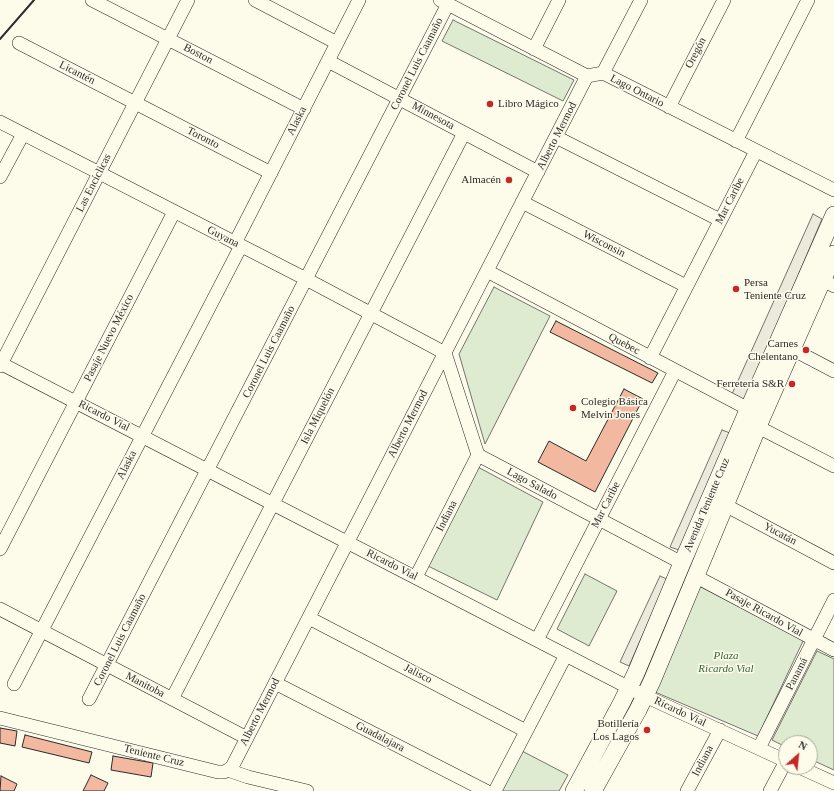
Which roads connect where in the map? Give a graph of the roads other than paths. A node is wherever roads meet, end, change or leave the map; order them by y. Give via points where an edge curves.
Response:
1 (92, 0) edge
2 (188, 0) edge
3 (254, 0) edge
4 (359, 0) edge
5 (559, 0) edge
6 (641, 0) edge
7 (724, 0) edge
8 (808, 0) edge
9 (452, 3) edge
10 (168, 39) junction
11 (19, 43) dead end
12 (337, 43) junction
13 (534, 49) junction
14 (328, 61) junction
15 (603, 73) junction
16 (587, 76) junction
17 (399, 98) junction
18 (135, 103) junction
19 (669, 107) junction
20 (304, 109) junction
21 (0, 122) edge
22 (464, 132) junction
23 (23, 134) junction
24 (556, 137) junction
25 (736, 141) junction
26 (756, 151) junction
27 (538, 172) junction
28 (99, 173) junction
29 (271, 173) junction
30 (0, 177) edge
31 (834, 190) edge
32 (522, 202) junction
33 (174, 212) junction
34 (834, 215) edge
35 (720, 220) junction
36 (238, 244) junction
37 (834, 254) edge
38 (487, 271) junction
39 (306, 279) junction
40 (828, 283) edge
41 (686, 286) junction
42 (370, 313) junction
43 (792, 350) junction
44 (445, 353) junction
45 (650, 358) junction
46 (0, 364) edge
47 (675, 371) junction
48 (834, 371) edge
49 (76, 402) junction
50 (756, 418) junction
51 (142, 436) junction
52 (478, 455) junction
53 (834, 466) edge
54 (208, 470) junction
55 (272, 503) junction
56 (725, 505) junction
57 (599, 520) junction
58 (348, 542) junction
59 (0, 549) edge
60 (682, 563) junction
61 (834, 563) edge
62 (695, 576) junction
63 (416, 577) junction
64 (834, 600) edge
65 (0, 609) edge
66 (309, 618) junction
67 (42, 631) junction
68 (537, 640) junction
69 (814, 640) junction
70 (834, 650) edge
71 (566, 655) junction
72 (107, 665) junction
73 (275, 683) junction
74 (14, 684) dead end
75 (629, 687) junction
76 (645, 696) junction
77 (172, 698) junction
78 (90, 699) dead end
79 (0, 718) edge
80 (720, 730) junction
81 (526, 731) junction
82 (247, 738) junction
83 (759, 748) junction
84 (778, 757) edge
85 (228, 770) junction
86 (779, 775) edge
87 (816, 775) edge
88 (834, 783) edge
89 (307, 791) edge
90 (486, 791) edge
91 (496, 791) edge
92 (574, 791) edge
93 (593, 791) edge
94 (687, 791) edge
95 (770, 791) edge

1 - 10 street, Boston
2 - 10 street, Las Encíclicas
3 - 12 street
4 - 12 street, Alaska
5 - 13 street
6 - 15 street
7 - 19 street, Oregón
8 - 25 street
9 - 13 street
9 - 17 street, Coronel Luis Caamaño
10 - 18 street, Las Encíclicas
10 - 20 street, Boston
11 - 18 street, Licantén
12 - 14 street, Alaska
13 - 16 street
14 - 17 street, Minnesota
14 - 20 street, Alaska
15 - 16 street, Lago Ontario
15 - 19 street, Lago Ontario
16 - 24 street, Alberto Mermod
17 - 22 street, Minnesota
17 - 39 street, Coronel Luis Caamaño
18 - 28 street, Las Encíclicas
18 - 29 street, Toronto
19 - 25 street, Lago Ontario
20 - 29 street, Alaska
21 - 23 street, Guyana
22 - 27 street, Minnesota
22 - 42 street, Isla Miquelón
23 - 28 street, Guyana
23 - 30 street
24 - 27 street, Alberto Mermod
24 - 35 street
25 - 26 street, Lago Ontario
26 - 31 street, Lago Ontario
26 - 35 street, Mar Caribe
27 - 32 street, Alberto Mermod
28 - 33 street, Guyana
28 - 46 street, Las Encíclicas
29 - 36 street, Alaska
32 - 38 street, Alberto Mermod
32 - 41 street, Wisconsin
33 - 36 street, Guyana
33 - 49 street, Pasaje Nuevo México
34 - 50 main road, Avenida Teniente Cruz
35 - 41 street, Mar Caribe
36 - 39 street, Guyana
36 - 51 street, Alaska
37 - 40 main road, Avenida Teniente Cruz
38 - 44 street, Alberto Mermod
38 - 45 street, Quebec
39 - 42 street, Guyana
39 - 54 street, Coronel Luis Caamaño
40 - 43 main road, Avenida Teniente Cruz
41 - 45 street, Mar Caribe
42 - 44 street, Guyana
42 - 55 street, Isla Miquelón
43 - 48 street
43 - 50 main road, Avenida Teniente Cruz
44 - 52 street
44 - 58 street, Alberto Mermod
45 - 47 street, Quebec
46 - 49 street, Ricardo Vial
47 - 50 street, Quebec
47 - 57 street, Mar Caribe
49 - 51 street, Ricardo Vial
49 - 59 street, Pasaje Nuevo México
50 - 53 street, Quebec
50 - 56 main road, Avenida Teniente Cruz
50 - 60 main road, Avenida Teniente Cruz
51 - 54 street, Ricardo Vial
51 - 67 street, Alaska
52 - 57 street, Lago Salado
52 - 63 street, Indiana
54 - 55 street, Ricardo Vial
54 - 72 street, Coronel Luis Caamaño
55 - 58 street, Ricardo Vial
55 - 77 street, Isla Miquelón
56 - 61 street, Yucatán
56 - 62 main road, Avenida Teniente Cruz
57 - 60 street, Lago Salado
57 - 68 street, Mar Caribe
58 - 63 street, Ricardo Vial
58 - 66 street, Alberto Mermod
60 - 75 main road, Avenida Teniente Cruz
62 - 69 street, Pasaje Ricardo Vial
62 - 76 main road, Avenida Teniente Cruz
63 - 68 street, Ricardo Vial
64 - 69 street, Panamá
65 - 67 street, Manitoba
66 - 73 street, Alberto Mermod
66 - 81 street, Jalisco
67 - 72 street, Manitoba
67 - 74 street, Alaska
68 - 71 street, Ricardo Vial
69 - 70 street, Pasaje Ricardo Vial
69 - 83 street, Panamá
71 - 75 street, Ricardo Vial
71 - 81 street
72 - 77 street, Manitoba
72 - 78 street, Coronel Luis Caamaño
73 - 82 street, Alberto Mermod
73 - 90 street, Guadalajara
75 - 76 street, Ricardo Vial
75 - 92 main road, Avenida Teniente Cruz
76 - 80 street, Ricardo Vial
76 - 93 main road, Avenida Teniente Cruz
77 - 82 street, Manitoba
79 - 85 street, Teniente Cruz via 218,772
80 - 83 street, Ricardo Vial
80 - 94 street, Indiana
81 - 91 street
82 - 85 street, Alberto Mermod
83 - 84 street, Ricardo Vial
85 - 89 street, Teniente Cruz
86 - 95 street
87 - 88 street

